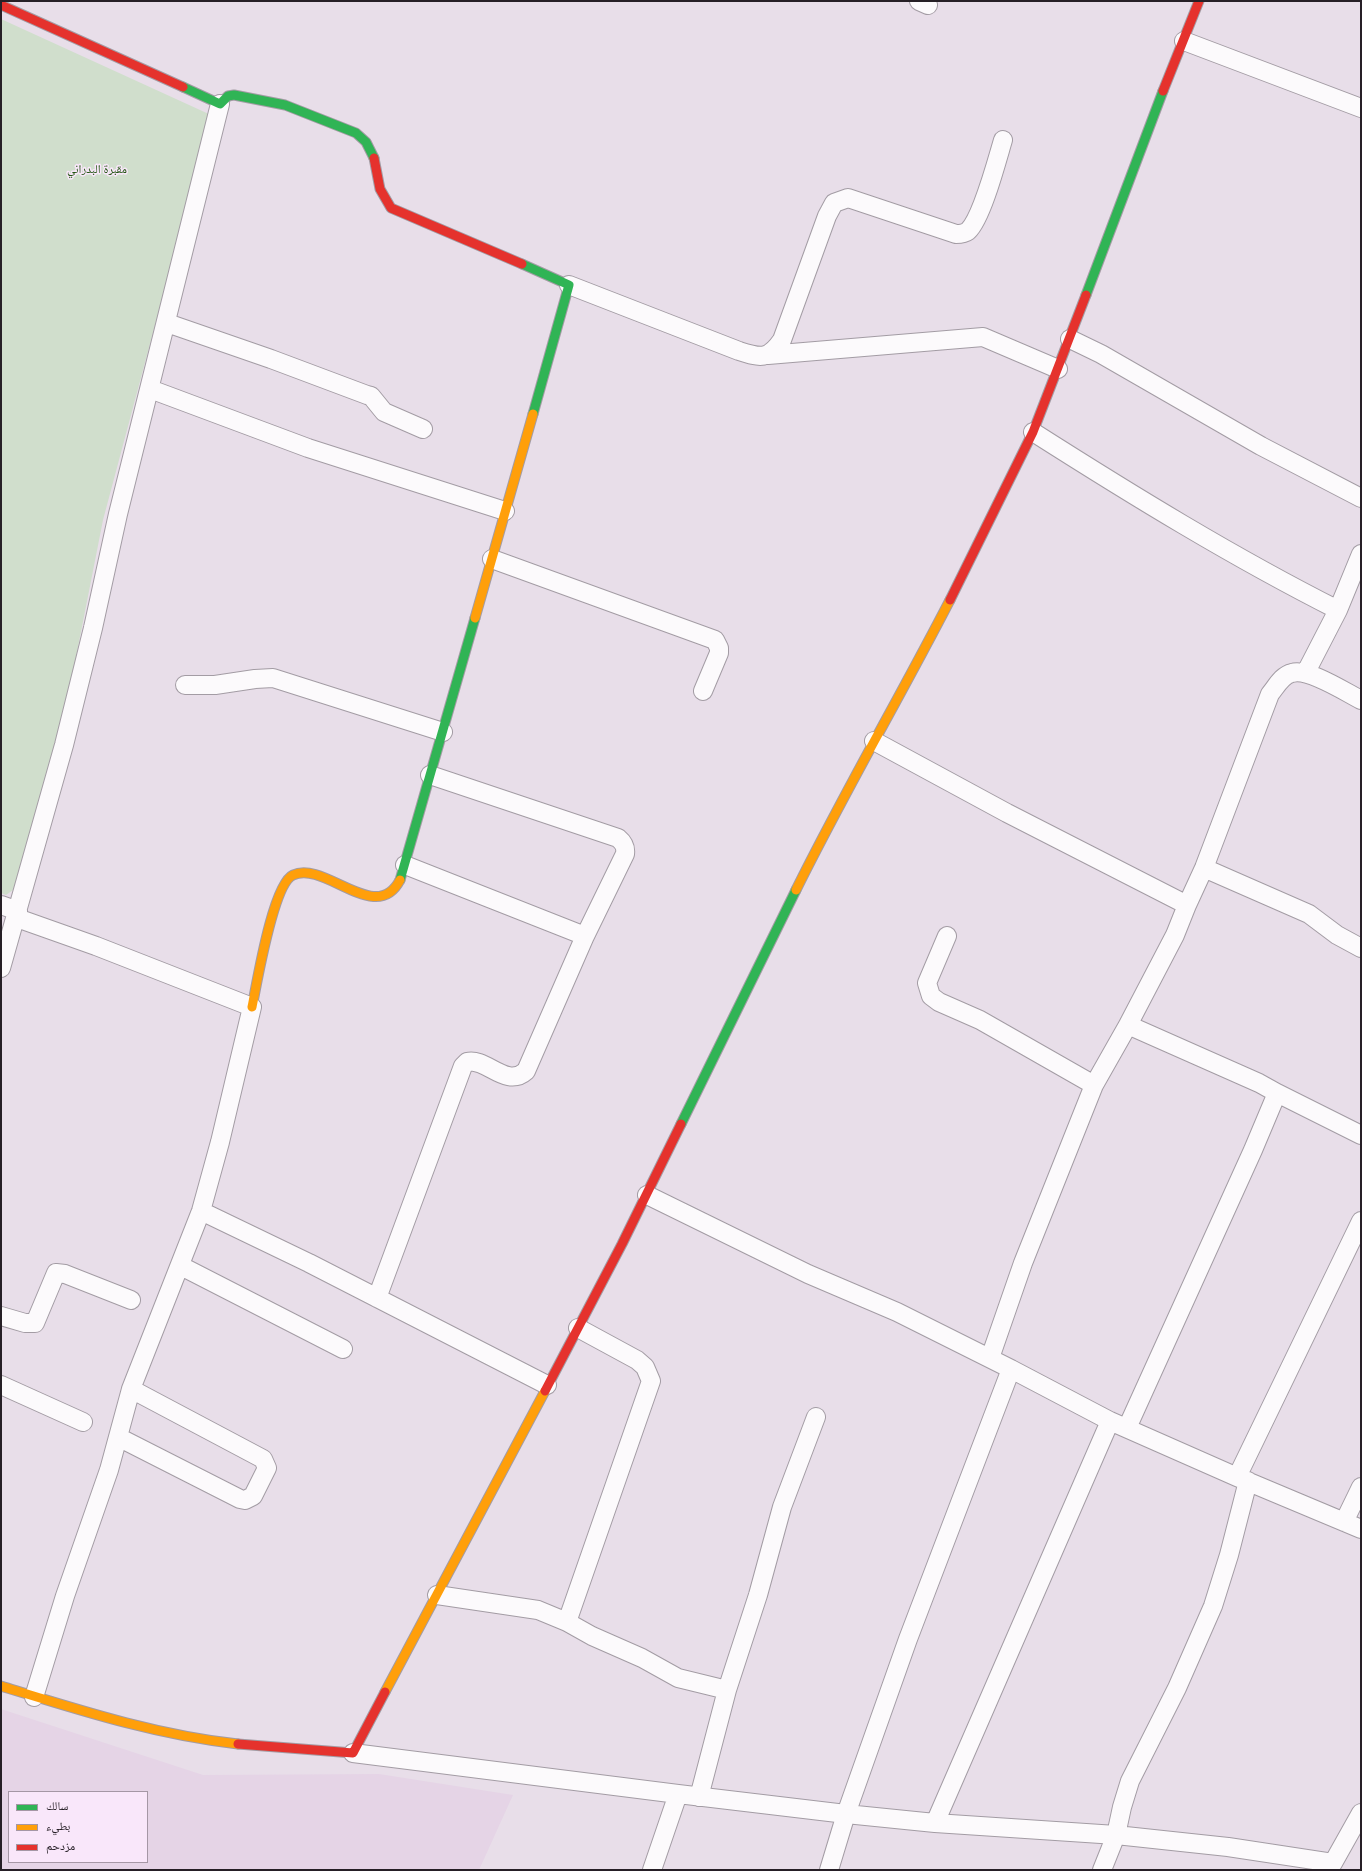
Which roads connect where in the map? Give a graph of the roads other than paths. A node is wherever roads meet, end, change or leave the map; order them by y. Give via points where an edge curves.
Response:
1 (1199, 1) edge
2 (1, 5) edge
3 (1184, 41) junction
4 (220, 104) junction
5 (1361, 108) edge
6 (1004, 140) dead end
7 (569, 285) junction
8 (167, 323) junction
9 (1070, 339) junction
10 (768, 355) junction
11 (1058, 369) junction
12 (150, 389) junction
13 (423, 429) dead end
14 (1033, 432) junction
15 (1361, 498) edge
16 (505, 511) junction
17 (1361, 554) edge
18 (492, 559) junction
19 (1338, 610) junction
20 (1306, 672) junction
21 (185, 685) dead end
22 (703, 691) dead end
23 (1361, 700) edge
24 (443, 732) junction
25 (874, 741) junction
26 (430, 775) junction
27 (405, 865) junction
28 (1204, 868) junction
29 (1, 905) edge
30 (1187, 905) junction
31 (18, 914) junction
32 (585, 936) junction
33 (947, 936) dead end
34 (1361, 948) edge
35 (1, 968) edge
36 (252, 1007) junction
37 (1128, 1025) junction
38 (1094, 1085) junction
39 (1277, 1093) junction
40 (1361, 1135) edge
41 (647, 1195) junction
42 (201, 1211) junction
43 (1361, 1221) edge
44 (181, 1266) junction
45 (377, 1298) junction
46 (131, 1300) dead end
47 (1, 1316) edge
48 (578, 1328) junction
49 (343, 1349) dead end
50 (990, 1358) junction
51 (1011, 1370) junction
52 (1, 1385) edge
53 (547, 1385) junction
54 (131, 1389) junction
55 (816, 1418) dead end
56 (1110, 1421) junction
57 (83, 1422) dead end
58 (1127, 1428) junction
59 (118, 1437) junction
60 (1242, 1479) junction
61 (1361, 1487) edge
62 (1344, 1522) junction
63 (1361, 1529) edge
64 (437, 1595) junction
65 (567, 1622) junction
66 (1, 1686) edge
67 (726, 1690) junction
68 (34, 1697) junction
69 (354, 1753) junction
70 (678, 1794) junction
71 (698, 1797) junction
72 (1361, 1813) edge
73 (846, 1814) junction
74 (935, 1823) junction
75 (1116, 1835) junction
76 (1332, 1866) edge
77 (652, 1870) edge
78 (829, 1870) edge
79 (1102, 1870) edge

1 - 3 street
2 - 4 street
3 - 5 street
3 - 9 street via 1150,124
4 - 7 street via 228,96 234,95 285,105 356,133 364,139 376,159 379,188 391,208
4 - 8 street
6 - 10 street via 977,218 962,234 848,198 834,204 827,216 782,340
7 - 10 street via 740,351 760,357
7 - 16 street
8 - 12 street
8 - 13 street via 367,394 384,412
9 - 11 street
9 - 15 street via 1101,354 1261,446
10 - 11 street via 983,337
11 - 14 street
12 - 16 street via 308,448
12 - 31 street via 64,745
14 - 19 street via 1198,534
14 - 25 street via 956,590
16 - 18 street
17 - 19 street
18 - 22 street via 716,640 719,653
18 - 24 street
19 - 20 street
20 - 23 street
20 - 28 street via 1292,673 1283,678 1270,694
21 - 24 street via 215,685 273,678
24 - 26 street
25 - 30 street via 1007,813
25 - 41 street via 832,817
26 - 27 street
26 - 32 street via 622,842 626,848 625,854
27 - 32 street
27 - 36 street via 400,881 392,891 381,896 366,896 309,872 293,874 278,896
28 - 30 street
28 - 34 street via 1304,912
29 - 31 street
30 - 37 street via 1175,935
31 - 35 street
31 - 36 street
32 - 45 street via 526,1072 513,1077 474,1062 467,1062 463,1066
33 - 38 street via 927,983 931,996 980,1020
36 - 42 street
37 - 38 street
37 - 39 street
38 - 50 street via 1023,1263
39 - 40 street
39 - 58 street
41 - 48 street
41 - 50 street via 808,1274 897,1312
42 - 44 street
42 - 45 street via 309,1262
43 - 60 street
44 - 49 street
44 - 54 street
45 - 53 street
46 - 47 street via 65,1274 56,1273 35,1323 25,1323
48 - 53 street
48 - 65 street via 637,1360 645,1367 651,1381
50 - 51 street
51 - 56 street
51 - 73 street via 908,1639
52 - 57 street
53 - 64 street
54 - 59 street
54 - 59 street via 263,1459 267,1468 252,1496 245,1500 240,1499
55 - 67 street via 782,1507 758,1595
56 - 58 street
56 - 74 street
58 - 60 street
59 - 68 street
60 - 62 street
60 - 75 street via 1229,1555 1213,1606 1177,1688 1130,1781
61 - 62 street
62 - 63 street
64 - 65 street via 538,1610
64 - 69 street
65 - 67 street via 678,1678
66 - 68 street
67 - 71 street
68 - 69 street via 176,1735 221,1742
69 - 70 street
70 - 71 street
70 - 77 street
71 - 73 street
72 - 76 street
73 - 74 street
73 - 78 street
74 - 75 street
75 - 76 street via 1228,1847
75 - 79 street

